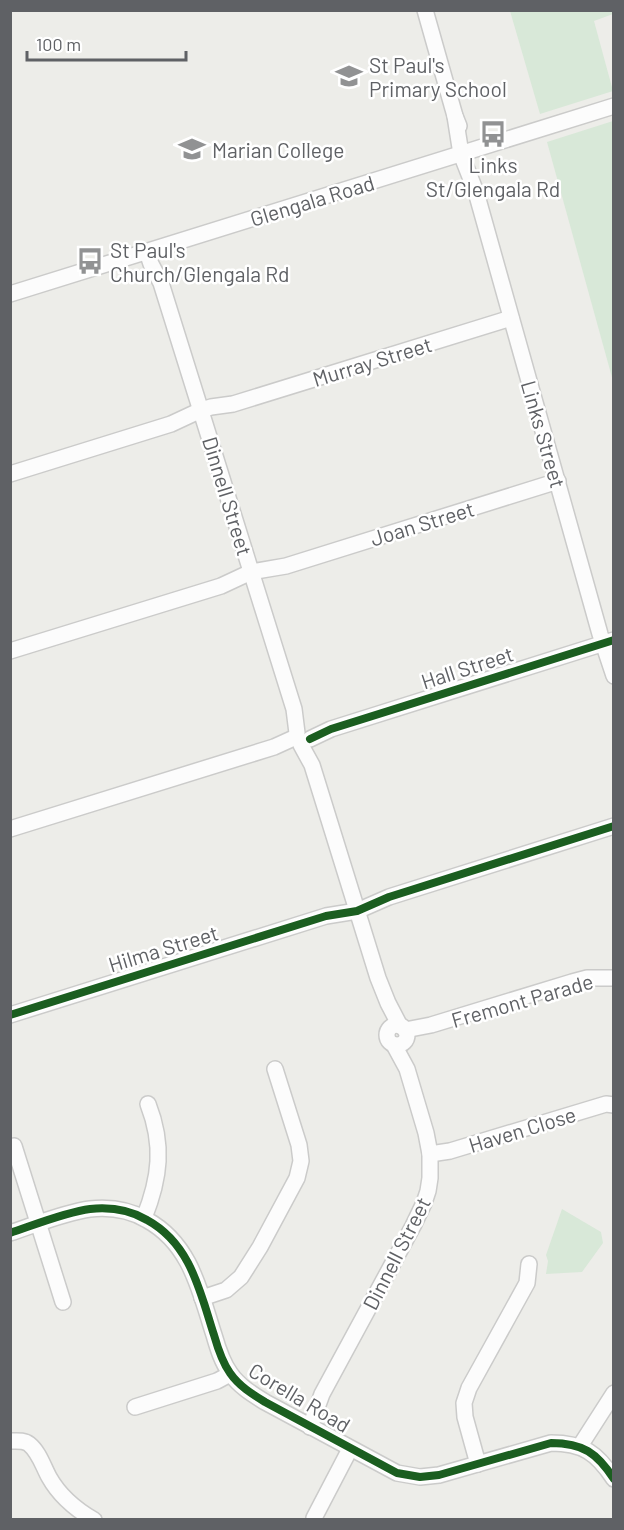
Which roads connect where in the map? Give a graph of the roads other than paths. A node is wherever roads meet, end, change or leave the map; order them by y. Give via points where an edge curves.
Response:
1 (425, 10) edge
2 (614, 106) edge
3 (465, 152) junction
4 (151, 251) junction
5 (10, 294) edge
6 (511, 318) junction
7 (202, 414) junction
8 (10, 474) edge
9 (558, 481) junction
10 (253, 576) junction
11 (608, 642) edge
12 (10, 651) edge
13 (614, 676) edge
14 (303, 738) junction
15 (614, 826) edge
16 (10, 829) edge
17 (356, 907) junction
18 (614, 978) edge
19 (10, 1015) edge
20 (400, 1034) junction
21 (274, 1069) dead end
22 (148, 1104) dead end
23 (614, 1105) edge
24 (14, 1146) dead end
25 (430, 1154) junction
26 (144, 1218) junction
27 (39, 1224) junction
28 (10, 1233) edge
29 (529, 1264) dead end
30 (202, 1298) junction
31 (63, 1302) dead end
32 (230, 1374) junction
33 (614, 1393) edge
34 (135, 1407) dead end
35 (305, 1424) junction
36 (10, 1439) edge
37 (580, 1446) junction
38 (350, 1449) junction
39 (478, 1464) junction
40 (614, 1479) edge
41 (81, 1514) edge
42 (314, 1518) edge
43 (65, 1520) edge

1 - 3 street, Links Street
2 - 3 street, Glengala Road
3 - 4 street, Glengala Road
3 - 6 street, Links Street
4 - 5 street, Glengala Road
4 - 7 street, Dinnell Street via 151,264 161,284
6 - 7 street, Murray Street via 233,404 214,415
6 - 9 street, Links Street
7 - 8 street, Murray Street
7 - 10 street, Dinnell Street
9 - 10 street, Joan Street
9 - 11 street, Links Street
10 - 12 street, Joan Street
10 - 14 street, Dinnell Street
11 - 13 street, Links Street
11 - 14 street, Hall Street
14 - 16 street, Hall Street
14 - 17 street, Dinnell Street
15 - 17 street, Hilma Street
17 - 19 street, Hilma Street
17 - 20 street, Dinnell Street
18 - 20 street, Fremont Parade via 572,981
20 - 25 street, Dinnell Street
21 - 30 street via 298,1145 301,1161 297,1178 241,1277 226,1290
22 - 26 street via 157,1133 158,1160
23 - 25 street, Haven Close via 606,1104
24 - 27 street
25 - 35 street, Dinnell Street via 430,1178 419,1214
26 - 27 street, Corella Road via 123,1210 93,1209
26 - 30 street, Corella Road via 178,1245
27 - 28 street, Corella Road
27 - 31 street
29 - 39 street via 527,1283 464,1403
30 - 32 street, Corella Road
32 - 34 street
32 - 35 street, Corella Road via 248,1392
33 - 37 street
35 - 38 street, Corella Road
36 - 41 street via 23,1434 33,1436 54,1485
37 - 39 street, Corella Road via 551,1443
37 - 40 street via 594,1455
38 - 39 street, Corella Road via 391,1470 413,1476 439,1476
38 - 42 street
41 - 43 street

